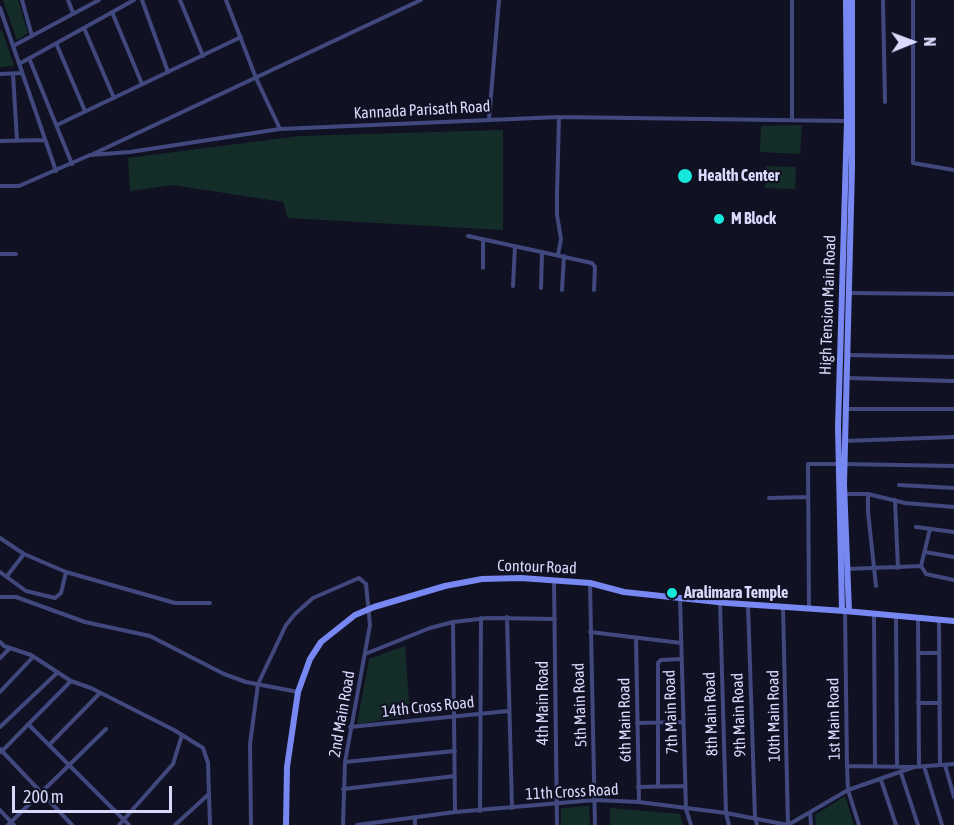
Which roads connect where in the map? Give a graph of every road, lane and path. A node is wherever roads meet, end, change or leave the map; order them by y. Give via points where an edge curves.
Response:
1 (22, 0) edge
2 (68, 0) edge
3 (98, 0) edge
4 (134, 0) edge
5 (141, 0) edge
6 (180, 0) edge
7 (226, 0) edge
8 (421, 0) edge
9 (499, 0) edge
10 (792, 0) edge
11 (846, 0) edge
12 (852, 0) edge
13 (883, 0) edge
14 (913, 0) edge
15 (0, 8) edge
16 (112, 12) junction
17 (74, 14) junction
18 (3, 24) edge
19 (84, 28) junction
20 (32, 36) junction
21 (241, 36) junction
22 (56, 43) junction
23 (13, 46) junction
24 (203, 56) junction
25 (29, 58) junction
26 (19, 64) junction
27 (168, 72) junction
28 (22, 73) junction
29 (0, 74) edge
30 (13, 74) junction
31 (256, 78) junction
32 (142, 84) junction
33 (114, 98) junction
34 (885, 102) dead end
35 (85, 111) junction
36 (559, 117) junction
37 (489, 119) junction
38 (792, 120) junction
39 (850, 120) junction
40 (57, 125) junction
41 (280, 129) junction
42 (17, 140) junction
43 (45, 140) junction
44 (0, 141) edge
45 (90, 155) junction
46 (72, 164) junction
47 (954, 170) edge
48 (56, 171) junction
49 (0, 186) edge
50 (468, 236) dead end
51 (483, 239) junction
52 (515, 246) junction
53 (542, 252) junction
54 (0, 254) edge
55 (15, 254) dead end
56 (558, 255) junction
57 (564, 256) junction
58 (483, 268) dead end
59 (513, 286) dead end
60 (542, 288) dead end
61 (562, 290) dead end
62 (594, 290) dead end
63 (849, 293) junction
64 (954, 294) edge
65 (846, 355) junction
66 (954, 357) edge
67 (846, 378) junction
68 (954, 381) edge
69 (845, 409) junction
70 (954, 409) edge
71 (954, 437) edge
72 (841, 441) junction
73 (841, 464) junction
74 (954, 466) edge
75 (899, 485) dead end
76 (954, 488) edge
77 (841, 494) junction
78 (868, 494) junction
79 (808, 497) junction
80 (770, 498) dead end
81 (895, 500) junction
82 (954, 507) edge
83 (916, 527) dead end
84 (930, 529) junction
85 (954, 532) edge
86 (0, 538) edge
87 (925, 552) junction
88 (24, 554) junction
89 (954, 557) edge
90 (921, 566) junction
91 (875, 568) junction
92 (898, 568) junction
93 (847, 569) junction
94 (0, 572) edge
95 (66, 572) junction
96 (7, 576) junction
97 (554, 580) junction
98 (954, 580) edge
99 (590, 584) junction
100 (876, 586) dead end
101 (0, 597) edge
102 (680, 598) junction
103 (720, 602) junction
104 (210, 603) dead end
105 (748, 604) junction
106 (783, 606) junction
107 (809, 608) junction
108 (369, 609) junction
109 (845, 611) junction
110 (874, 613) junction
111 (897, 615) junction
112 (507, 617) junction
113 (918, 617) junction
114 (481, 618) junction
115 (555, 619) junction
116 (939, 619) junction
117 (954, 621) edge
118 (453, 622) junction
119 (590, 632) junction
120 (636, 638) junction
121 (0, 642) edge
122 (681, 643) junction
123 (10, 648) junction
124 (918, 653) junction
125 (939, 653) junction
126 (365, 654) junction
127 (33, 657) junction
128 (0, 658) edge
129 (681, 658) junction
130 (58, 672) junction
131 (71, 681) junction
132 (258, 684) junction
133 (0, 692) edge
134 (298, 692) junction
135 (100, 693) junction
136 (918, 703) junction
137 (940, 703) junction
138 (508, 711) junction
139 (482, 714) junction
140 (454, 716) junction
141 (683, 722) junction
142 (637, 723) junction
143 (657, 723) junction
144 (28, 724) junction
145 (0, 727) edge
146 (350, 727) junction
147 (106, 729) dead end
148 (182, 735) junction
149 (49, 745) junction
150 (0, 751) edge
151 (455, 751) junction
152 (345, 762) junction
153 (954, 764) edge
154 (68, 765) junction
155 (894, 765) junction
156 (943, 765) junction
157 (847, 766) junction
158 (875, 766) junction
159 (916, 766) junction
160 (924, 766) junction
161 (901, 773) junction
162 (894, 775) junction
163 (455, 776) junction
164 (881, 780) junction
165 (685, 786) junction
166 (638, 787) junction
167 (658, 787) junction
168 (343, 789) junction
169 (848, 790) junction
170 (41, 792) junction
171 (209, 794) junction
172 (954, 797) edge
173 (595, 800) junction
174 (639, 802) junction
175 (556, 804) junction
176 (512, 808) junction
177 (686, 809) junction
178 (0, 810) edge
179 (480, 811) junction
180 (455, 812) junction
181 (810, 812) junction
182 (726, 813) junction
183 (416, 817) junction
184 (755, 818) junction
185 (124, 820) junction
186 (11, 824) edge
187 (378, 824) edge
188 (72, 825) edge
189 (119, 825) edge
190 (129, 825) edge
191 (175, 825) edge
192 (210, 825) edge
193 (251, 825) edge
194 (286, 825) edge
195 (343, 825) edge
196 (357, 825) edge
197 (415, 825) edge
198 (557, 825) edge
199 (595, 825) edge
200 (691, 825) edge
201 (729, 825) edge
202 (757, 825) edge
203 (788, 825) edge
204 (811, 825) edge
205 (859, 825) edge
206 (896, 825) edge
207 (918, 825) edge
208 (942, 825) edge

1 - 20 street
2 - 17 street
3 - 17 street
4 - 16 street
5 - 27 street
6 - 24 street
7 - 21 street
8 - 31 street
9 - 37 street
10 - 38 street
11 - 39 main road, High Tension Main Road
12 - 39 main road
13 - 34 street
14 - 47 street via 913,163
15 - 18 street
16 - 19 street
16 - 32 street
17 - 20 street
18 - 23 street
19 - 22 street
19 - 33 street
20 - 23 street
21 - 24 street
21 - 31 street
22 - 25 street
22 - 35 street
23 - 26 street
24 - 27 street
25 - 26 street
25 - 40 street
26 - 28 street
27 - 32 street
28 - 30 street
28 - 43 street
29 - 30 street
30 - 42 street
31 - 41 street
31 - 45 street
32 - 33 street
33 - 35 street
35 - 40 street
36 - 37 street, Kannada Parisath Road
36 - 38 street, Kannada Parisath Road
36 - 56 street
37 - 41 street, Kannada Parisath Road
38 - 39 street, Kannada Parisath Road
39 - 63 main road
39 - 72 main road, High Tension Main Road
40 - 46 street
41 - 45 street, Kannada Parisath Road
42 - 43 street
42 - 44 street
43 - 48 street
45 - 46 street, Kannada Parisath Road
46 - 48 street, Kannada Parisath Road
48 - 49 street, Kannada Parisath Road via 19,186
50 - 51 street
51 - 52 street
51 - 58 street
52 - 53 street
52 - 59 street
53 - 56 street
53 - 60 street
54 - 55 street
56 - 57 street
57 - 61 street
57 - 62 street via 595,264
63 - 64 street
63 - 65 main road
65 - 66 street
65 - 67 main road
67 - 68 street
67 - 69 main road
69 - 70 street
69 - 72 main road
71 - 72 street
72 - 73 main road, High Tension Main Road
73 - 74 street
73 - 77 main road, High Tension Main Road
73 - 79 street via 807,464
75 - 76 street
77 - 78 street
77 - 93 main road
77 - 109 main road, High Tension Main Road
78 - 81 street
78 - 91 street
79 - 80 street
79 - 107 street
81 - 82 street
81 - 92 street
83 - 84 street
84 - 85 street
84 - 87 street
86 - 88 street
87 - 89 street
87 - 90 street
88 - 95 street
88 - 96 street
90 - 92 street
90 - 98 street via 926,574
91 - 92 street
91 - 93 street
91 - 100 street
93 - 109 main road
94 - 96 street
95 - 96 street via 61,593 55,598 26,591
95 - 104 street via 175,603
97 - 99 main road, Contour Road
97 - 108 main road, Contour Road via 483,579
97 - 115 street, 4th Main Road
99 - 102 main road, Contour Road
99 - 119 street, 5th Main Road
101 - 132 street via 16,597 85,622 150,636 224,674
102 - 103 main road, Contour Road
102 - 122 street, 7th Main Road
103 - 105 main road, Contour Road
103 - 182 street, 8th Main Road
105 - 106 main road, Contour Road
105 - 184 street, 9th Main Road
106 - 107 main road, Contour Road
106 - 203 street, 10th Main Road
107 - 109 main road, Contour Road
108 - 126 street, 2nd Main Road
108 - 132 street, 2nd Main Road via 366,584 359,578 313,597 286,625
108 - 134 main road, Contour Road via 321,642
109 - 110 main road, Contour Road
109 - 157 street, 1st Main Road
110 - 111 main road, Contour Road
110 - 158 street
111 - 113 main road, Contour Road
111 - 155 street
112 - 114 street
112 - 115 street
112 - 138 street
113 - 116 main road, Contour Road
113 - 124 street
114 - 118 street
114 - 139 street
115 - 175 street, 4th Main Road
116 - 117 main road, Contour Road
116 - 125 street
118 - 126 street
118 - 140 street
119 - 120 street
119 - 173 street, 5th Main Road
120 - 122 street
120 - 142 street, 6th Main Road
121 - 123 street
122 - 129 street, 7th Main Road
123 - 127 street
123 - 128 street
124 - 125 street
124 - 136 street
125 - 137 street
126 - 146 street, 2nd Main Road
127 - 130 street
127 - 133 street
129 - 141 street, 7th Main Road
129 - 143 street via 659,661
130 - 131 street
130 - 145 street
131 - 135 street
131 - 144 street
132 - 134 street
132 - 193 street via 250,744
134 - 194 main road, Contour Road via 287,767
135 - 148 street
135 - 149 street
136 - 137 street
136 - 159 street
137 - 156 street
138 - 139 street, 14th Cross Road
138 - 176 street
139 - 140 street, 14th Cross Road
139 - 179 street
140 - 146 street, 14th Cross Road
140 - 151 street
141 - 143 street
141 - 165 street, 7th Main Road
142 - 143 street
142 - 166 street, 6th Main Road
143 - 167 street
144 - 149 street
144 - 150 street
146 - 152 street, 2nd Main Road
147 - 154 street
148 - 171 street via 203,748 208,763
148 - 185 street via 173,764
149 - 154 street
150 - 170 street
151 - 152 street
151 - 163 street
152 - 168 street, 2nd Main Road
153 - 156 street
154 - 170 street
154 - 185 street
155 - 158 street
155 - 159 street
155 - 162 street
156 - 160 street
156 - 172 street
157 - 158 street
157 - 169 street, 1st Main Road
159 - 160 street
159 - 161 street
160 - 208 street
161 - 162 street
161 - 207 street
162 - 164 street
163 - 168 street
163 - 180 street
164 - 169 street
164 - 206 street
165 - 167 street
165 - 177 street, 7th Main Road
166 - 167 street
166 - 174 street, 6th Main Road
168 - 195 street, 2nd Main Road
169 - 181 street
169 - 205 street, 1st Main Road
170 - 186 street
170 - 188 street
171 - 191 street
171 - 192 street
173 - 174 street, 11th Cross Road
173 - 175 street, 11th Cross Road
173 - 199 street, 5th Main Road
174 - 177 street, 11th Cross Road
175 - 176 street, 11th Cross Road
175 - 198 street, 4th Main Road
176 - 179 street, 11th Cross Road
177 - 182 street, 11th Cross Road
177 - 200 street, 7th Main Road
178 - 186 street
179 - 180 street, 11th Cross Road
180 - 183 street, 11th Cross Road
181 - 203 street
181 - 204 street
182 - 184 street, 11th Cross Road
182 - 201 street, 8th Main Road
183 - 187 street, 11th Cross Road
183 - 197 street
184 - 202 street, 9th Main Road
184 - 203 street, 11th Cross Road
185 - 189 street
185 - 190 street
187 - 196 street, 11th Cross Road

